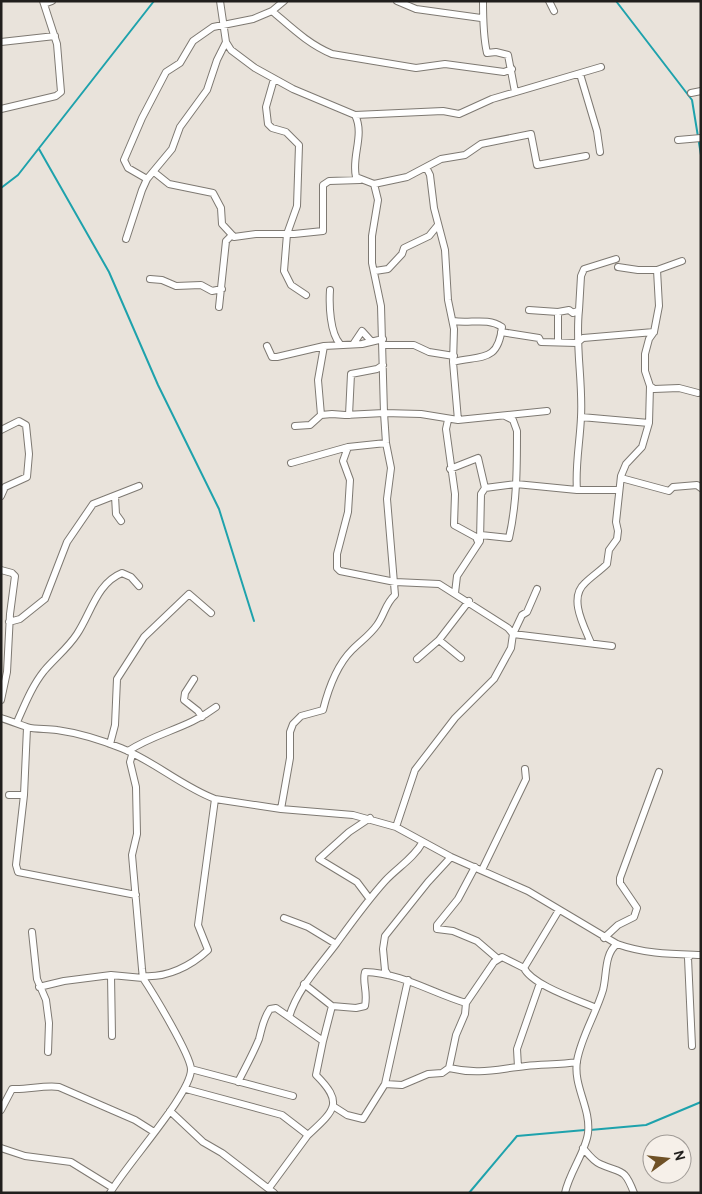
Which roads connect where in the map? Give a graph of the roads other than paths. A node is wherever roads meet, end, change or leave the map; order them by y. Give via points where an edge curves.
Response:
1 (52, 1) edge
2 (220, 1) edge
3 (284, 1) edge
4 (397, 1) edge
5 (483, 1) edge
6 (549, 1) edge
7 (43, 2) edge
8 (272, 11) junction
9 (554, 11) dead end
10 (482, 18) junction
11 (224, 26) junction
12 (55, 36) junction
13 (1, 42) edge
14 (226, 42) junction
15 (601, 67) dead end
16 (512, 69) junction
17 (580, 74) junction
18 (274, 79) junction
19 (701, 91) edge
20 (515, 92) junction
21 (692, 93) dead end
22 (1, 109) edge
23 (355, 115) junction
24 (701, 138) edge
25 (678, 140) dead end
26 (600, 152) dead end
27 (586, 156) dead end
28 (427, 169) junction
29 (154, 172) junction
30 (148, 179) junction
31 (361, 180) junction
32 (374, 184) junction
33 (438, 225) junction
34 (287, 234) junction
35 (231, 236) junction
36 (126, 239) dead end
37 (616, 259) dead end
38 (682, 261) dead end
39 (618, 267) dead end
40 (657, 270) junction
41 (374, 271) junction
42 (150, 279) dead end
43 (222, 290) junction
44 (330, 290) dead end
45 (306, 295) dead end
46 (219, 307) dead end
47 (529, 310) dead end
48 (579, 310) junction
49 (558, 312) junction
50 (453, 321) junction
51 (501, 332) junction
52 (654, 332) junction
53 (371, 341) junction
54 (383, 342) junction
55 (558, 342) junction
56 (354, 343) junction
57 (577, 343) junction
58 (340, 344) junction
59 (267, 346) dead end
60 (324, 346) junction
61 (454, 359) junction
62 (383, 365) junction
63 (650, 386) junction
64 (698, 393) dead end
65 (547, 411) dead end
66 (384, 413) junction
67 (321, 415) junction
68 (349, 415) junction
69 (504, 416) junction
70 (581, 416) junction
71 (448, 420) junction
72 (458, 420) junction
73 (649, 423) junction
74 (295, 426) dead end
75 (1, 430) edge
76 (386, 443) junction
77 (348, 448) junction
78 (291, 463) dead end
79 (450, 469) junction
80 (621, 478) junction
81 (516, 484) junction
82 (139, 486) dead end
83 (485, 488) junction
84 (701, 488) edge
85 (578, 490) junction
86 (619, 490) junction
87 (1, 496) edge
88 (115, 496) junction
89 (121, 521) dead end
90 (481, 535) junction
91 (478, 542) junction
92 (1, 570) edge
93 (395, 582) junction
94 (139, 586) dead end
95 (537, 589) dead end
96 (455, 593) junction
97 (469, 601) junction
98 (211, 613) dead end
99 (10, 622) junction
100 (513, 634) junction
101 (440, 640) junction
102 (591, 643) junction
103 (612, 646) dead end
104 (461, 658) dead end
105 (417, 659) dead end
106 (194, 680) dead end
107 (3, 691) edge
108 (1, 700) edge
109 (216, 706) dead end
110 (202, 717) junction
111 (1, 718) edge
112 (18, 722) junction
113 (27, 728) junction
114 (110, 744) junction
115 (130, 753) junction
116 (525, 770) dead end
117 (659, 772) dead end
118 (9, 795) dead end
119 (24, 795) junction
120 (215, 799) junction
121 (281, 808) junction
122 (370, 818) junction
123 (396, 827) junction
124 (422, 843) junction
125 (451, 857) junction
126 (475, 867) junction
127 (482, 870) junction
128 (136, 895) junction
129 (369, 898) junction
130 (560, 910) junction
131 (284, 918) dead end
132 (32, 932) dead end
133 (604, 938) junction
134 (336, 944) junction
135 (617, 944) junction
136 (691, 955) junction
137 (701, 956) edge
138 (498, 958) junction
139 (524, 968) junction
140 (111, 975) junction
141 (388, 975) junction
142 (143, 977) junction
143 (408, 980) junction
144 (540, 983) junction
145 (304, 984) junction
146 (40, 987) junction
147 (466, 1003) junction
148 (332, 1006) junction
149 (596, 1008) junction
150 (289, 1017) junction
151 (112, 1036) dead end
152 (323, 1042) junction
153 (692, 1046) dead end
154 (48, 1052) dead end
155 (576, 1062) junction
156 (518, 1067) junction
157 (449, 1068) junction
158 (191, 1069) junction
159 (238, 1082) junction
160 (385, 1084) junction
161 (186, 1089) junction
162 (293, 1096) dead end
163 (333, 1106) junction
164 (1, 1110) edge
165 (170, 1111) junction
166 (154, 1132) junction
167 (308, 1135) junction
168 (1, 1148) edge
169 (583, 1148) junction
170 (112, 1190) edge
171 (272, 1190) edge
172 (565, 1193) edge
173 (634, 1193) edge

1 - 7 street
2 - 11 street
3 - 8 street
4 - 10 street via 416,9
5 - 10 street
6 - 9 street
7 - 12 street
8 - 11 street
8 - 16 street via 296,33 332,54 416,68 445,64 504,72
10 - 16 street via 487,53 508,55
11 - 14 street
11 - 30 street via 213,27 193,41 180,63 166,72 142,118 124,160 128,168
12 - 13 street
12 - 22 street via 61,92
14 - 18 street via 231,50
14 - 29 street via 207,90 180,126 172,149
15 - 17 street
16 - 20 street
17 - 20 street
17 - 26 street
18 - 23 street
18 - 34 street via 266,107 268,124 286,132 299,145 297,206
19 - 21 street
20 - 23 street via 459,114 443,111
23 - 31 street via 359,136 355,171
24 - 25 street
27 - 28 street via 537,165 531,134 481,144 465,155 442,159
28 - 32 street
28 - 33 street
29 - 30 street
29 - 35 street via 169,184 213,193 221,208 222,224
30 - 36 street
31 - 32 street
31 - 34 street via 329,181 323,185 323,231
32 - 41 street via 378,200 372,236
33 - 41 street via 429,236 404,248 388,269
33 - 50 street via 445,250 448,300
34 - 35 street
34 - 45 street via 284,271 291,285
35 - 43 street via 226,241
37 - 48 street via 584,268
38 - 40 street
39 - 40 street
40 - 52 street via 659,291
41 - 54 street via 381,306
42 - 43 street via 176,286 201,285 212,291
43 - 46 street
44 - 58 street via 331,314
47 - 49 street
48 - 49 street
48 - 57 street
49 - 55 street
50 - 51 street via 466,324 493,322 502,327
50 - 61 street
51 - 55 street via 539,338 541,342
51 - 61 street via 498,346 490,355
52 - 57 street via 583,338
52 - 63 street via 645,354 645,371
53 - 54 street
53 - 56 street
53 - 56 street via 362,330
54 - 61 street via 414,346
54 - 62 street
55 - 57 street
56 - 58 street
57 - 70 street
58 - 60 street
59 - 60 street via 272,357 277,357
60 - 67 street via 318,380
61 - 72 street
62 - 66 street
62 - 68 street via 351,374
63 - 64 street
63 - 73 street
65 - 69 street
66 - 68 street
66 - 71 street via 421,414
66 - 76 street
67 - 68 street
67 - 74 street via 310,425
69 - 72 street
69 - 81 street via 513,420 517,431
70 - 73 street
70 - 85 street via 576,474
71 - 72 street
71 - 79 street
73 - 80 street via 642,447 626,464
75 - 87 street via 19,421 26,425 29,454 27,477 5,487
76 - 77 street
76 - 93 street via 391,468 387,499
77 - 78 street
77 - 93 street via 343,461 350,480 348,512 337,554 337,568 340,572
79 - 83 street via 478,458
79 - 91 street via 455,494 454,525 476,536
80 - 84 street via 669,491 681,486 697,485
80 - 86 street
81 - 83 street
81 - 85 street
81 - 90 street via 509,538
82 - 88 street
83 - 90 street via 480,503
85 - 86 street
86 - 102 street via 616,539 608,550 607,564 584,583 579,593 579,613
88 - 89 street via 116,514
88 - 99 street via 90,508 67,542 45,599 20,619
90 - 91 street
91 - 96 street via 457,576
92 - 99 street via 15,576
93 - 96 street via 432,582
93 - 121 street via 396,595 387,602 379,623 343,661 327,692 323,710 300,716 293,724
94 - 112 street via 122,573 109,582 91,607 78,634 44,670 32,688
95 - 100 street
96 - 97 street
97 - 100 street
97 - 101 street
98 - 114 street via 188,594 144,637 116,679 115,725
99 - 107 street
100 - 102 street
100 - 123 street via 511,648 494,680 455,718 415,770
101 - 104 street
101 - 105 street
102 - 103 street
106 - 110 street via 184,700
107 - 108 street
109 - 110 street
110 - 115 street via 138,744
111 - 112 street
112 - 113 street
113 - 114 street via 58,730
113 - 119 street
114 - 115 street
115 - 120 street via 154,764 176,781
115 - 128 street via 136,787 137,834 132,855
116 - 127 street via 526,779
117 - 133 street via 620,878 637,908 634,917 618,925
118 - 119 street
119 - 128 street via 18,872
120 - 121 street
120 - 142 street via 198,925 208,950 169,974
121 - 122 street
122 - 123 street
122 - 129 street via 319,859 357,882
123 - 124 street
124 - 125 street
124 - 129 street via 418,852 400,865
125 - 126 street
125 - 141 street via 386,936 383,949
126 - 127 street
126 - 138 street via 437,929 453,931 477,941
127 - 130 street
128 - 142 street
129 - 134 street
130 - 133 street
130 - 139 street
131 - 134 street via 308,927
132 - 146 street
133 - 135 street
134 - 145 street
135 - 136 street via 635,950
135 - 149 street via 608,958 606,978
136 - 137 street
136 - 153 street via 688,958
138 - 139 street
138 - 147 street
139 - 144 street via 527,975
140 - 142 street
140 - 146 street
140 - 151 street
141 - 143 street
141 - 148 street via 366,972 368,993 364,1006
142 - 158 street via 184,1050
143 - 147 street
143 - 160 street
144 - 149 street
144 - 156 street via 518,1049
145 - 148 street
145 - 150 street
146 - 154 street via 46,1000 49,1022
147 - 157 street
148 - 152 street
149 - 155 street
150 - 152 street
150 - 159 street via 276,1008 270,1009
152 - 163 street via 316,1075 331,1090
155 - 156 street
155 - 169 street via 588,1116
156 - 157 street via 482,1073
157 - 160 street via 402,1085
158 - 159 street
158 - 161 street
159 - 162 street via 257,1084
160 - 163 street via 363,1119 347,1115
161 - 165 street
161 - 167 street via 282,1115
163 - 167 street
164 - 166 street via 12,1088 59,1087 135,1120
165 - 166 street
165 - 171 street via 203,1142
166 - 170 street
167 - 171 street
168 - 170 street via 25,1156 71,1162
169 - 172 street
169 - 173 street via 601,1164 620,1170 629,1179

